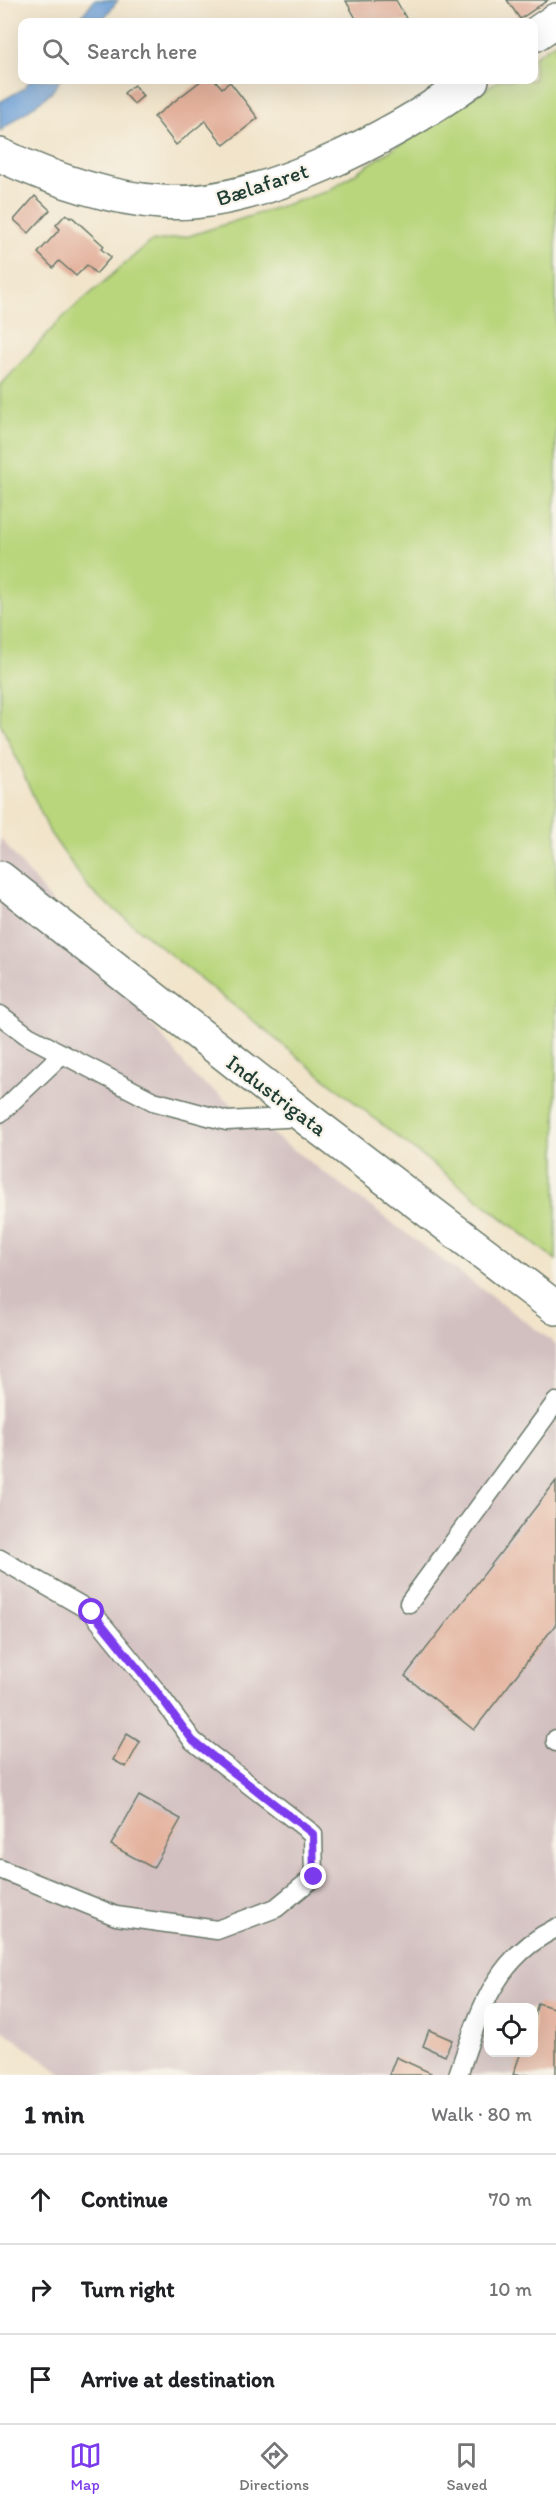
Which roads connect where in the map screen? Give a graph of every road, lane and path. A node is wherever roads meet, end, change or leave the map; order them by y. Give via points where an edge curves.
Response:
1 (556, 20) edge
2 (538, 32) edge
3 (466, 84) edge
4 (0, 155) edge
5 (0, 878) edge
6 (0, 1015) edge
7 (62, 1054) junction
8 (0, 1113) edge
9 (305, 1117) junction
10 (556, 1308) edge
11 (556, 1402) edge
12 (0, 1559) edge
13 (409, 1603) dead end
14 (0, 1869) edge
15 (556, 1928) edge
16 (458, 2075) edge

1 - 2 street
3 - 4 street, Bælafaret via 386,136 287,179 213,201 161,202 104,193
5 - 9 street, Industrigata
6 - 7 lane
7 - 8 lane
7 - 9 lane via 153,1101 227,1121
9 - 10 street, Industrigata
11 - 13 lane
12 - 14 lane via 92,1612 193,1741 313,1834 314,1877 276,1908 217,1930 116,1916
15 - 16 lane via 511,1962 484,2001

